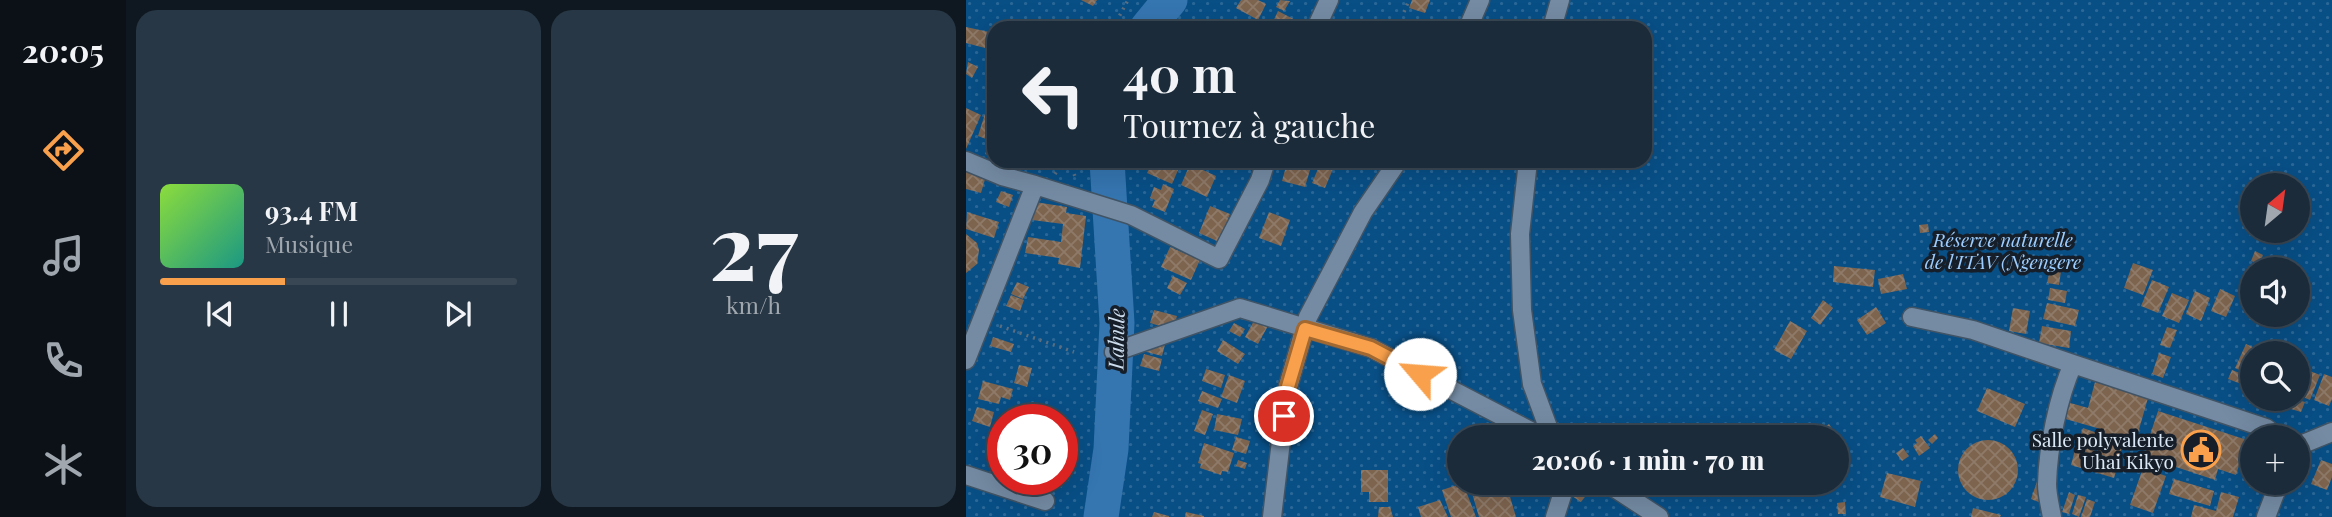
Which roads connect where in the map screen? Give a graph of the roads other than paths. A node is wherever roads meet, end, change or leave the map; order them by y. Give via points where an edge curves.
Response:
1 (1329, 0) edge
2 (1480, 0) edge
3 (1560, 0) edge
4 (1319, 21) edge
5 (1471, 21) edge
6 (1554, 21) edge
7 (966, 161) edge
8 (1264, 168) edge
9 (1394, 168) edge
10 (1527, 168) edge
11 (1035, 184) junction
12 (974, 317) edge
13 (1912, 317) dead end
14 (1305, 329) junction
15 (1114, 352) dead end
16 (966, 360) edge
17 (2073, 363) junction
18 (1519, 425) edge
19 (1547, 425) edge
20 (2258, 425) edge
21 (2332, 432) edge
22 (2310, 441) edge
23 (966, 475) edge
24 (1562, 495) edge
25 (1626, 495) edge
26 (2274, 495) edge
27 (1045, 500) dead end
28 (1272, 517) edge
29 (1555, 517) edge
30 (1659, 517) edge
31 (2052, 517) edge
32 (2266, 517) edge

1 - 4 street
2 - 5 street
3 - 6 street
7 - 11 street
8 - 11 street via 1219,259 1131,215
9 - 14 street via 1350,236
10 - 19 street via 1520,234 1522,310 1532,384
11 - 12 street
12 - 16 street
13 - 17 street via 1973,330
14 - 15 street via 1241,308
14 - 18 street via 1371,348
14 - 28 street via 1287,390
17 - 20 street
17 - 31 street via 2056,415 2047,485
21 - 22 street
23 - 27 street
24 - 29 street
25 - 30 street
26 - 32 street

